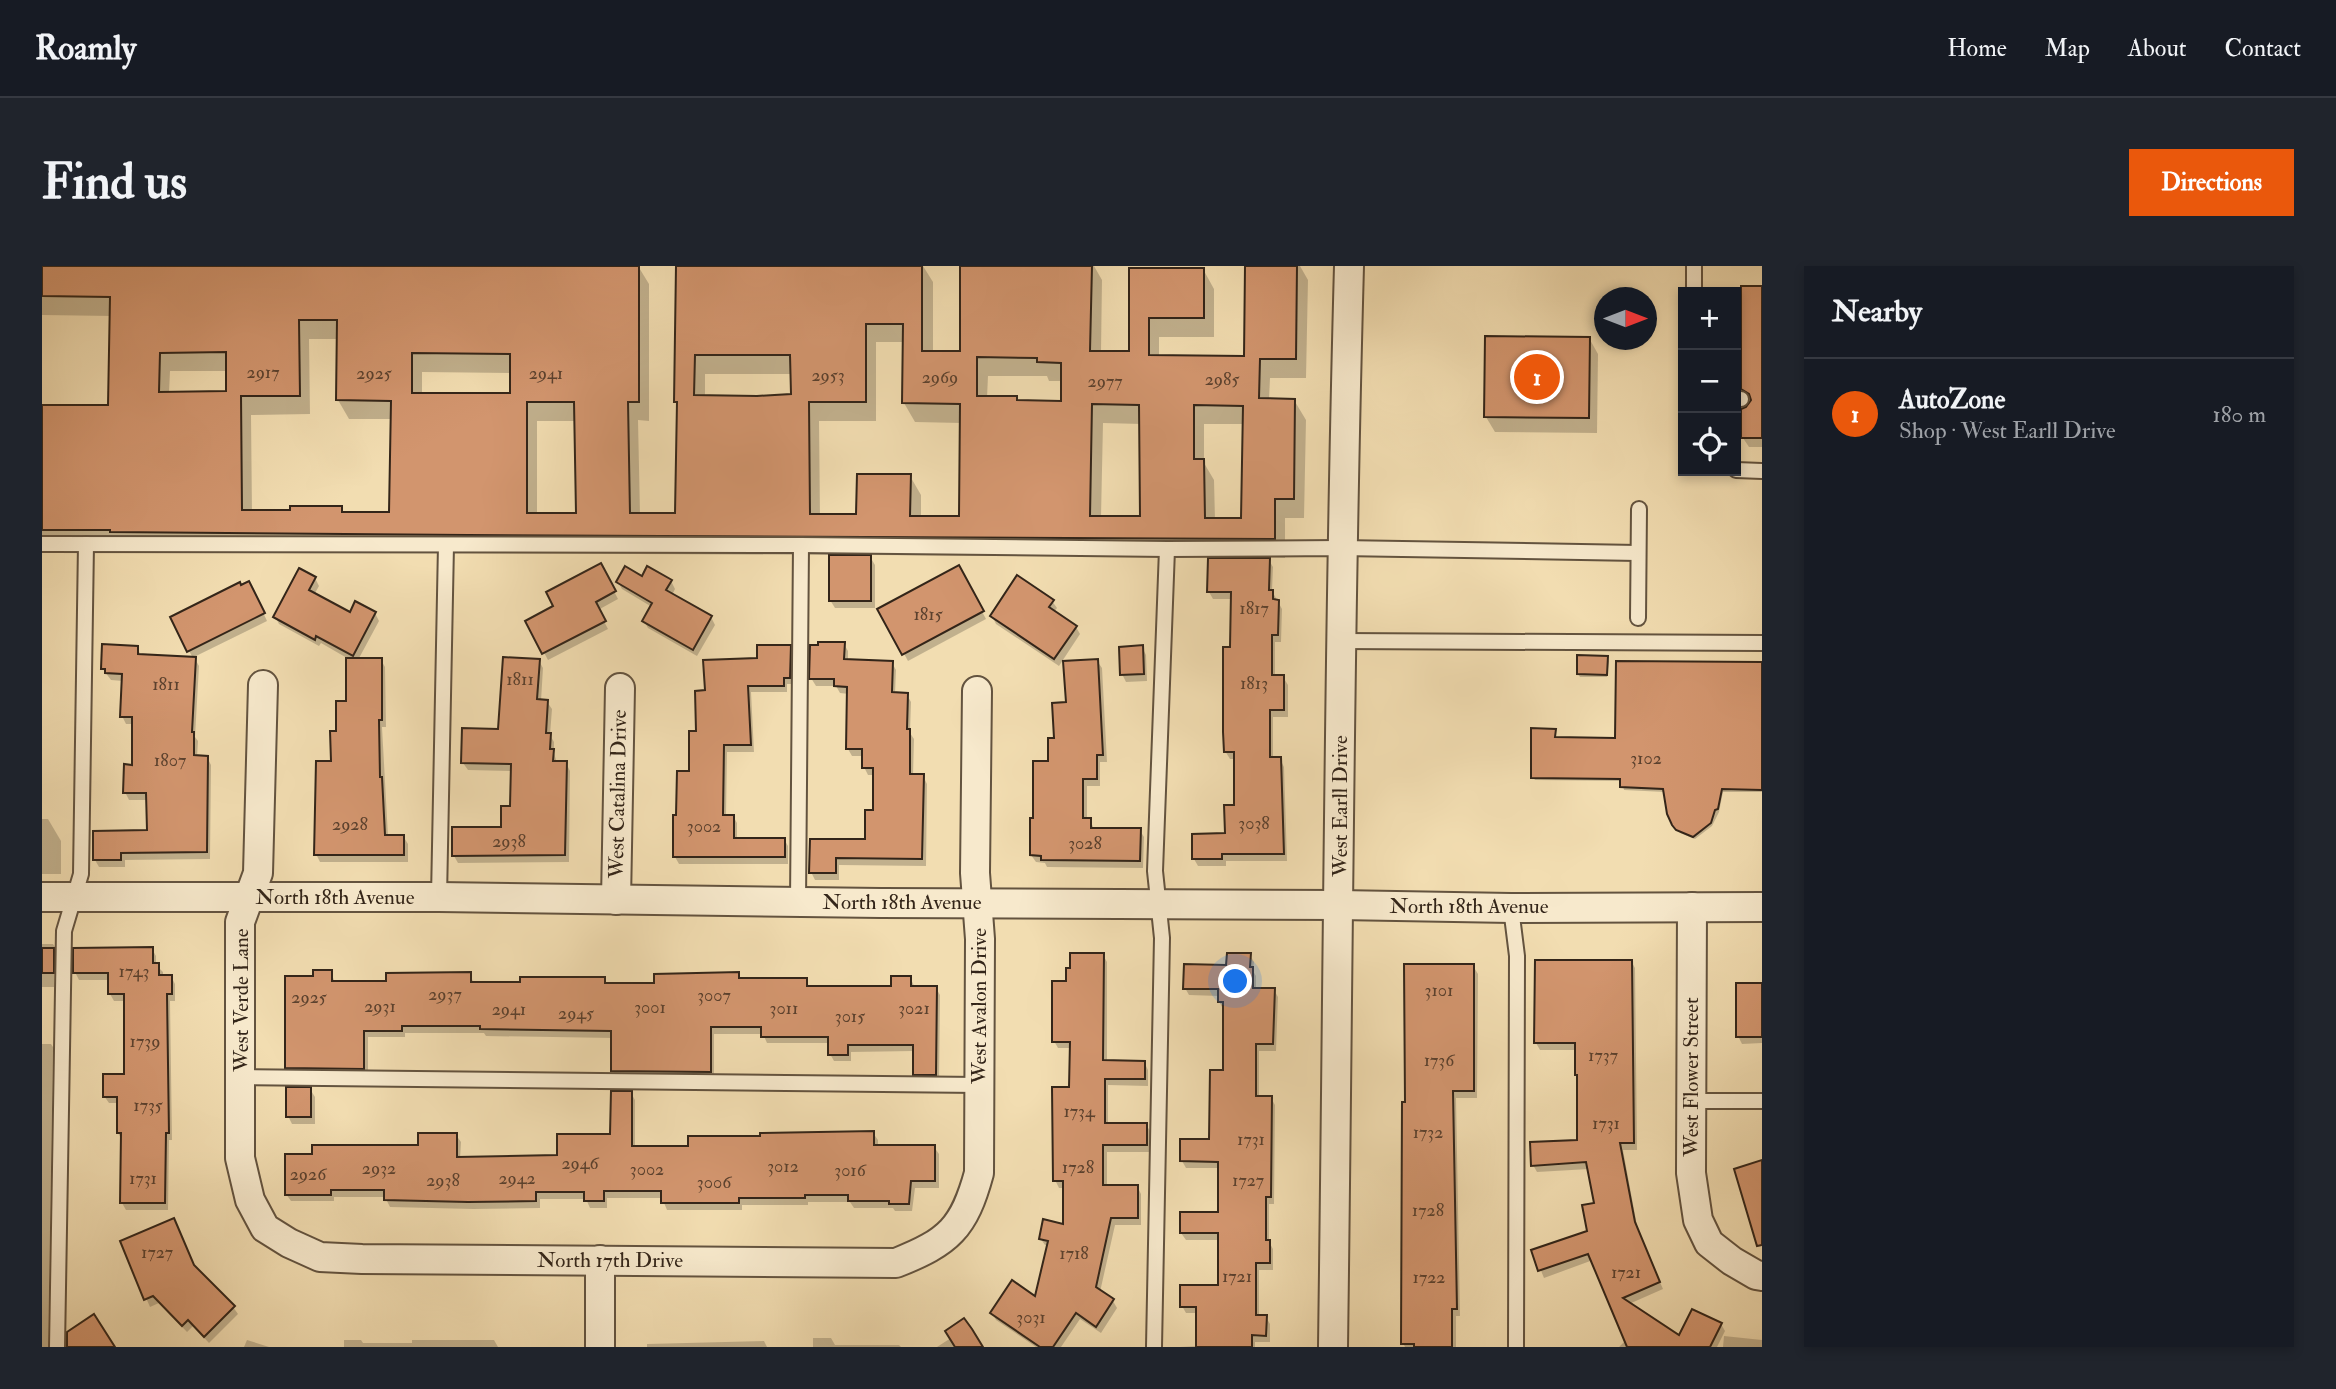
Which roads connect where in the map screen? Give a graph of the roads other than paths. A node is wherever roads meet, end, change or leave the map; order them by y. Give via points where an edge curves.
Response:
1 (1349, 266) edge
2 (1694, 266) edge
3 (1694, 287) edge
4 (1741, 470) edge
5 (1762, 471) edge
6 (1639, 509) dead end
7 (42, 544) edge
8 (86, 544) junction
9 (446, 545) junction
10 (801, 545) junction
11 (1341, 548) junction
12 (1167, 549) junction
13 (1638, 554) junction
14 (1638, 618) dead end
15 (1341, 640) junction
16 (1762, 643) edge
17 (263, 685) dead end
18 (620, 688) dead end
19 (978, 691) dead end
20 (250, 896) junction
21 (42, 897) edge
22 (73, 897) junction
23 (439, 897) junction
24 (615, 900) junction
25 (798, 902) junction
26 (977, 902) junction
27 (1158, 903) junction
28 (1339, 905) junction
29 (1692, 907) junction
30 (1511, 908) junction
31 (1762, 908) edge
32 (241, 1077) junction
33 (979, 1085) junction
34 (1690, 1101) junction
35 (1762, 1101) edge
36 (265, 1228) joint
37 (954, 1231) joint
38 (600, 1260) junction
39 (1762, 1276) edge
40 (57, 1347) edge
41 (600, 1347) edge
42 (1154, 1347) edge
43 (1333, 1347) edge
44 (1516, 1347) edge

1 - 11 street, West Earll Drive
2 - 3 lane
4 - 5 lane
6 - 13 lane
7 - 8 lane
8 - 9 lane
8 - 22 lane via 81,874
9 - 10 lane
9 - 23 lane
10 - 12 lane
10 - 25 lane
11 - 12 lane
11 - 13 lane
11 - 15 street, West Earll Drive
12 - 27 lane via 1155,871
13 - 14 lane
15 - 16 lane
15 - 28 street, West Earll Drive
17 - 20 street, West Verde Lane via 258,873
18 - 24 street, West Catalina Drive
19 - 26 street, West Avalon Drive
20 - 22 street, North 18th Avenue
20 - 23 street, North 18th Avenue
20 - 32 street, West Verde Lane via 240,922
21 - 22 street, North 18th Avenue
22 - 40 lane via 64,931
23 - 24 street, North 18th Avenue
24 - 25 street, North 18th Avenue
25 - 26 street, North 18th Avenue
26 - 27 street, North 18th Avenue
26 - 33 street, West Avalon Drive
27 - 28 street, North 18th Avenue
27 - 42 lane via 1162,938
28 - 30 street, North 18th Avenue
28 - 43 street, West Earll Drive
29 - 30 street, North 18th Avenue
29 - 31 street, North 18th Avenue
29 - 34 street, West Flower Street
30 - 44 lane via 1517,956
32 - 33 lane
32 - 36 street, West Verde Lane via 240,1158 250,1200
33 - 37 street, West Avalon Drive via 979,1173 971,1205
34 - 35 lane
34 - 39 street, West Flower Street via 1691,1173 1698,1220 1709,1243
36 - 38 street, North 17th Drive via 320,1257
37 - 38 street, North 17th Drive via 926,1252 896,1263
38 - 41 street

